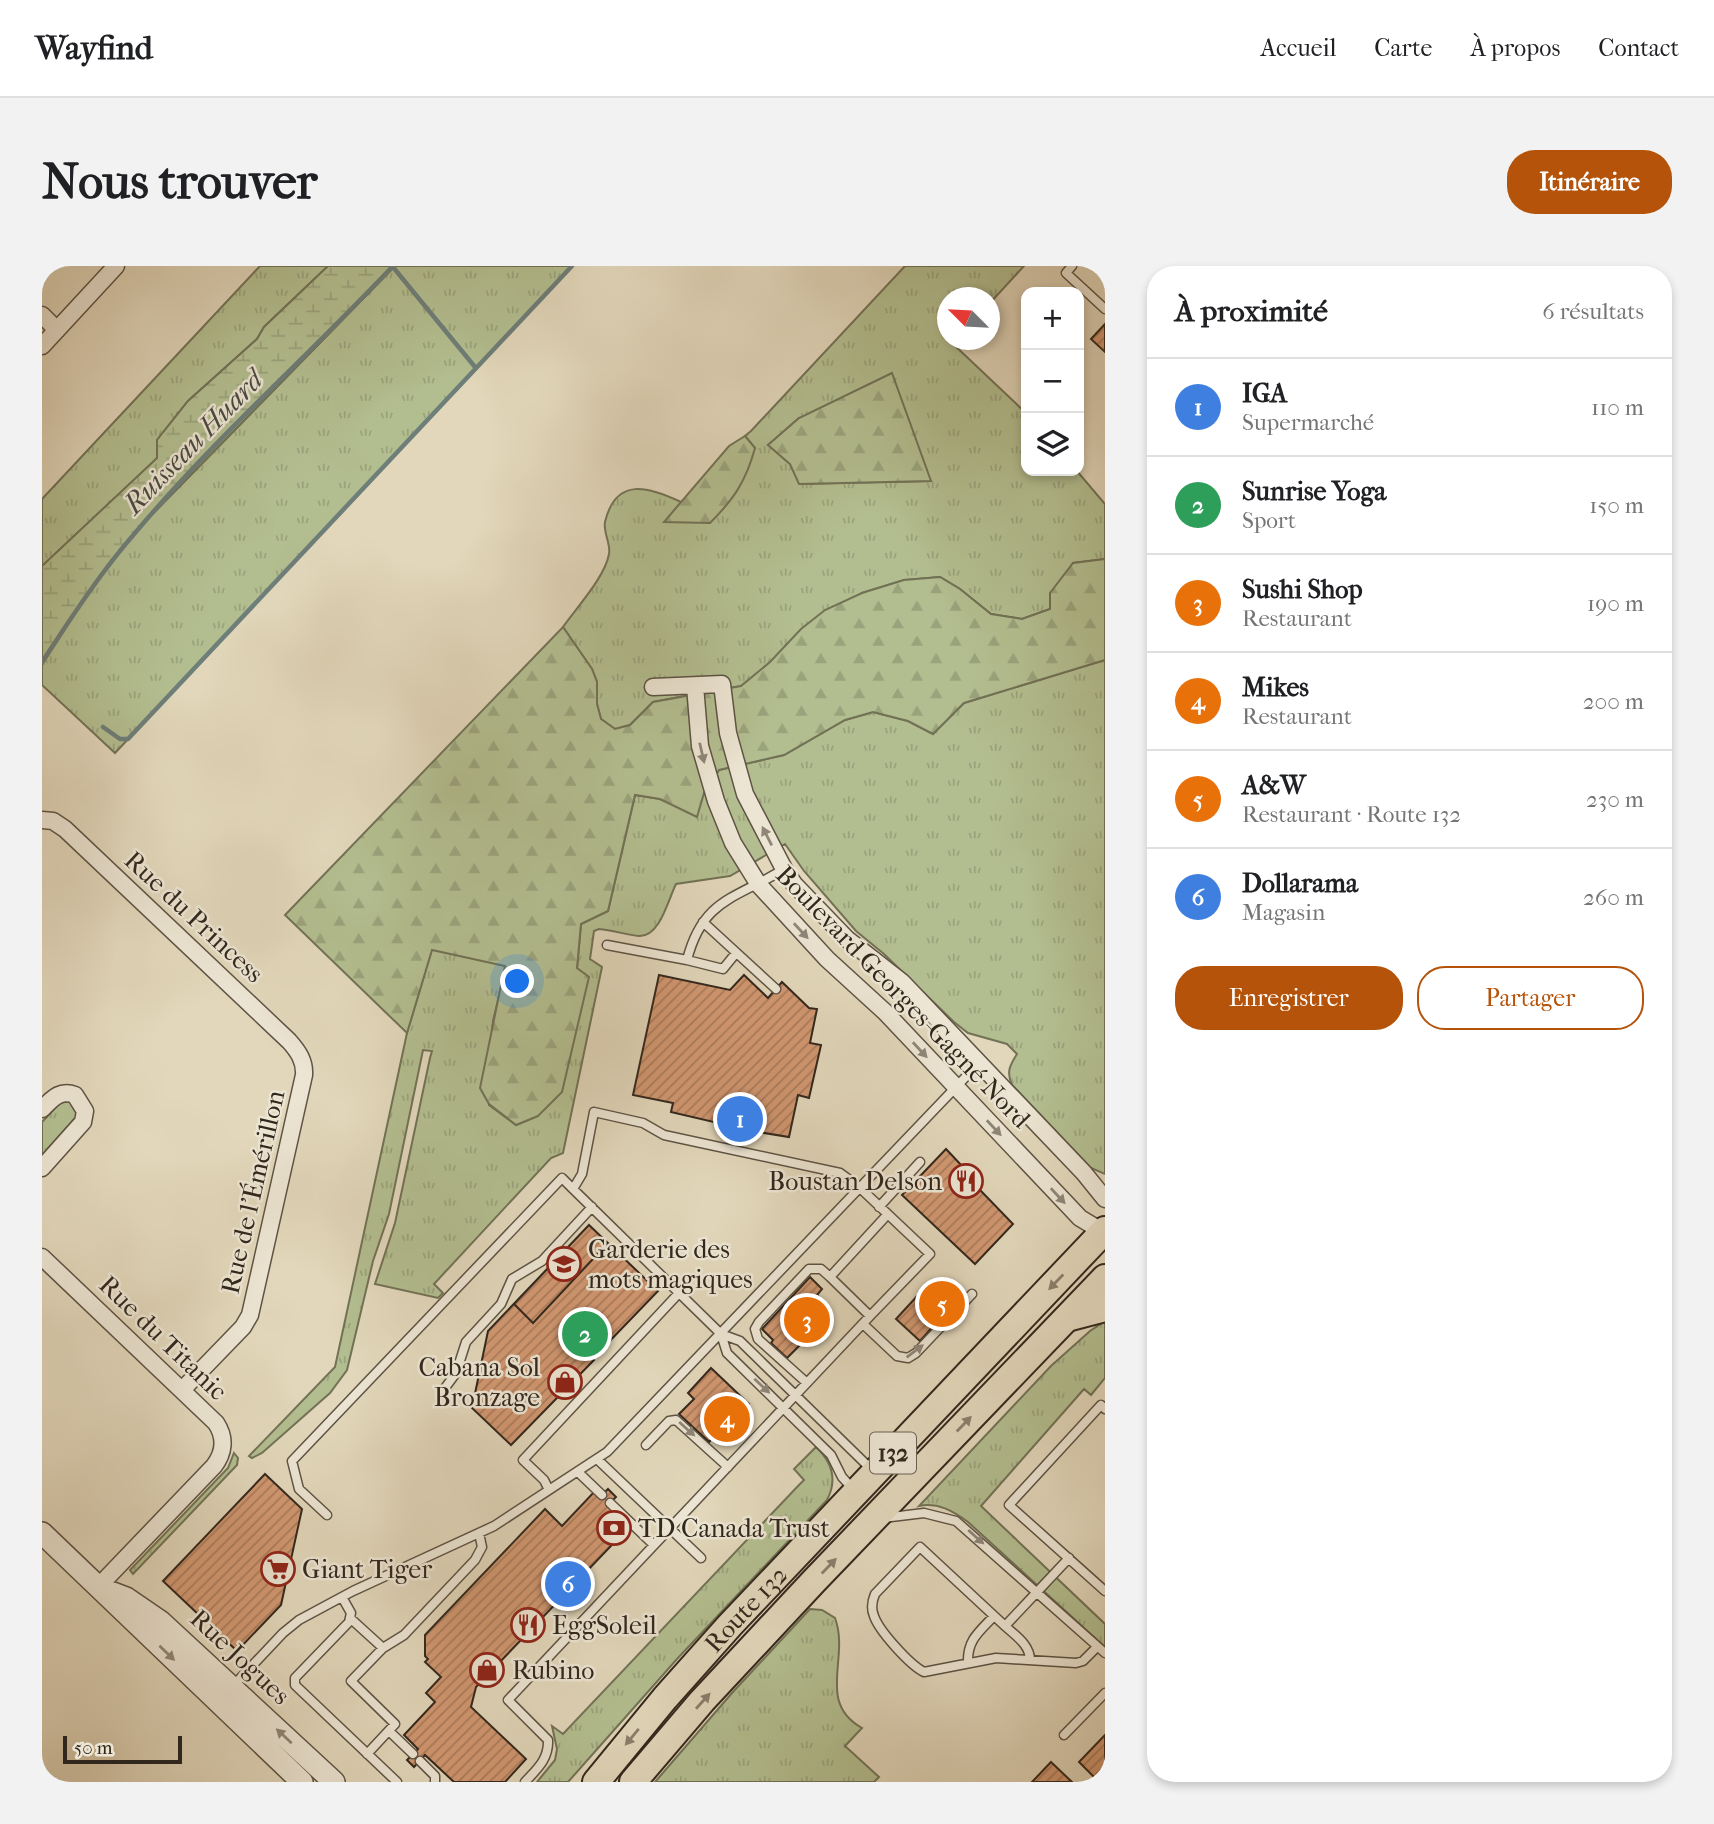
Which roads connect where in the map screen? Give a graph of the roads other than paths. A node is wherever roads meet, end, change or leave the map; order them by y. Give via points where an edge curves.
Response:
1 (116, 266) edge
2 (1072, 266) edge
3 (1105, 309) edge
4 (42, 315) edge
5 (57, 330) junction
6 (42, 345) edge
7 (695, 685) junction
8 (653, 687) dead end
9 (42, 820) edge
10 (784, 869) junction
11 (759, 885) junction
12 (703, 922) junction
13 (607, 945) dead end
14 (736, 953) junction
15 (687, 960) junction
16 (776, 989) dead end
17 (303, 1062) joint
18 (978, 1064) junction
19 (955, 1087) junction
20 (42, 1109) edge
21 (920, 1162) dead end
22 (42, 1168) edge
23 (859, 1187) junction
24 (573, 1189) junction
25 (1105, 1199) edge
26 (592, 1207) junction
27 (878, 1207) junction
28 (887, 1215) junction
29 (1104, 1232) edge
30 (42, 1257) edge
31 (830, 1277) junction
32 (1105, 1278) edge
33 (679, 1293) junction
34 (972, 1294) dead end
35 (1105, 1308) edge
36 (870, 1316) junction
37 (1067, 1318) junction
38 (863, 1324) junction
39 (721, 1334) junction
40 (807, 1383) junction
41 (183, 1390) junction
42 (442, 1392) dead end
43 (795, 1395) junction
44 (784, 1408) junction
45 (1105, 1409) edge
46 (646, 1445) dead end
47 (597, 1459) junction
48 (727, 1467) junction
49 (578, 1472) junction
50 (874, 1473) junction
51 (549, 1490) junction
52 (856, 1492) junction
53 (602, 1495) dead end
54 (610, 1503) dead end
55 (327, 1515) dead end
56 (873, 1520) junction
57 (670, 1528) junction
58 (42, 1533) edge
59 (479, 1533) junction
60 (654, 1545) junction
61 (701, 1558) dead end
62 (1069, 1558) junction
63 (99, 1587) junction
64 (1105, 1591) edge
65 (1037, 1592) junction
66 (342, 1597) junction
67 (994, 1616) junction
68 (351, 1618) junction
69 (1005, 1626) junction
70 (1097, 1647) junction
71 (383, 1648) junction
72 (1105, 1653) edge
73 (1030, 1660) junction
74 (968, 1663) junction
75 (1105, 1693) edge
76 (225, 1695) junction
77 (389, 1731) junction
78 (1064, 1735) dead end
79 (367, 1754) junction
80 (302, 1782) edge
81 (334, 1782) edge
82 (397, 1782) edge
83 (435, 1782) edge
84 (525, 1782) edge
85 (596, 1782) edge
86 (633, 1782) edge

1 - 5 street
2 - 3 lane via 1066,273
4 - 5 street
5 - 6 street
7 - 8 street
10 -> 7 street, Boulevard Georges-Gagné Nord via 745,794 728,733 722,684
7 -> 11 street, Boulevard Georges-Gagné Nord via 700,746 716,801 733,843
9 - 17 street, Rue du Princess via 65,829 289,1041
10 - 11 lane
10 - 18 street, Boulevard Georges-Gagné Nord via 847,939 902,982
11 - 12 lane via 728,898
11 -> 19 street, Boulevard Georges-Gagné Nord
12 - 14 lane
12 - 15 lane
13 - 15 lane
14 - 15 lane via 723,969
14 - 16 lane
17 - 41 street, Rue de l'Émérillon via 304,1075 250,1315
18 - 19 lane
18 - 25 street, Boulevard Georges-Gagné Nord
19 - 23 lane
19 -> 29 street, Boulevard Georges-Gagné Nord via 1080,1218
20 - 22 street via 64,1093 75,1095 86,1111 83,1122
21 - 27 lane
23 - 24 lane via 840,1173 664,1135 643,1122 594,1112 582,1174
23 - 27 lane
23 - 39 lane
24 - 26 lane
24 - 55 lane via 562,1178 292,1461 299,1489
26 - 33 lane
26 - 42 lane via 542,1261 512,1279 501,1304 466,1342 456,1373
27 - 28 lane
28 - 31 lane
28 - 36 lane via 930,1254
29 -> 50 highway, Route 132 / 132
30 - 41 street, Rue du Titanic
31 - 36 lane
31 - 40 lane via 821,1269 809,1269 755,1329 758,1339
32 - 37 highway, Route 132 / 132
33 - 39 lane
33 - 51 lane via 523,1460
38 -> 34 lane via 897,1356 908,1358
35 - 37 highway
36 - 38 lane
56 -> 37 highway, Route 132 / 132
38 - 40 lane
39 - 43 lane via 740,1341
39 -> 44 lane via 727,1353
39 - 47 lane
40 - 43 lane
41 - 63 street, Rue du Titanic via 221,1430 219,1460
43 - 44 lane
43 - 50 lane
44 - 48 lane
44 - 52 lane via 831,1455
45 - 62 lane via 1101,1405 1009,1505
46 -> 48 lane via 669,1421 676,1420
47 - 49 lane
47 - 57 lane
48 - 57 lane
49 - 51 lane
49 - 53 lane
50 - 52 highway, Route 132 / 132
51 - 59 lane
52 -> 85 highway, Route 132 / 132 via 706,1652
54 - 60 lane
56 -> 65 lane via 924,1513 956,1521
86 -> 56 highway, Route 132 / 132
57 - 60 lane
57 - 61 lane
58 - 63 street, Rue Jogues
59 - 66 lane
59 - 71 lane via 482,1548 475,1560 404,1635
60 - 84 lane via 508,1700 548,1740 542,1763
62 - 64 lane
62 - 65 lane
63 - 76 street, Rue Jogues
65 - 69 lane
65 - 70 lane
66 - 68 lane
66 - 76 lane via 293,1624
67 - 69 lane
67 - 74 lane via 970,1643
67 - 74 lane via 920,1547 875,1594 876,1621 919,1670 930,1672
68 - 71 lane
68 - 79 lane via 294,1681 296,1688
69 - 73 lane via 1024,1643
70 - 72 lane
70 - 73 lane via 1076,1663
71 - 77 lane via 351,1681 395,1724
73 - 74 lane via 996,1658
75 - 78 lane
76 - 80 street, Rue Jogues
81 -> 76 street, Rue Jogues
77 - 79 lane
77 - 83 lane via 435,1776
79 - 82 lane

